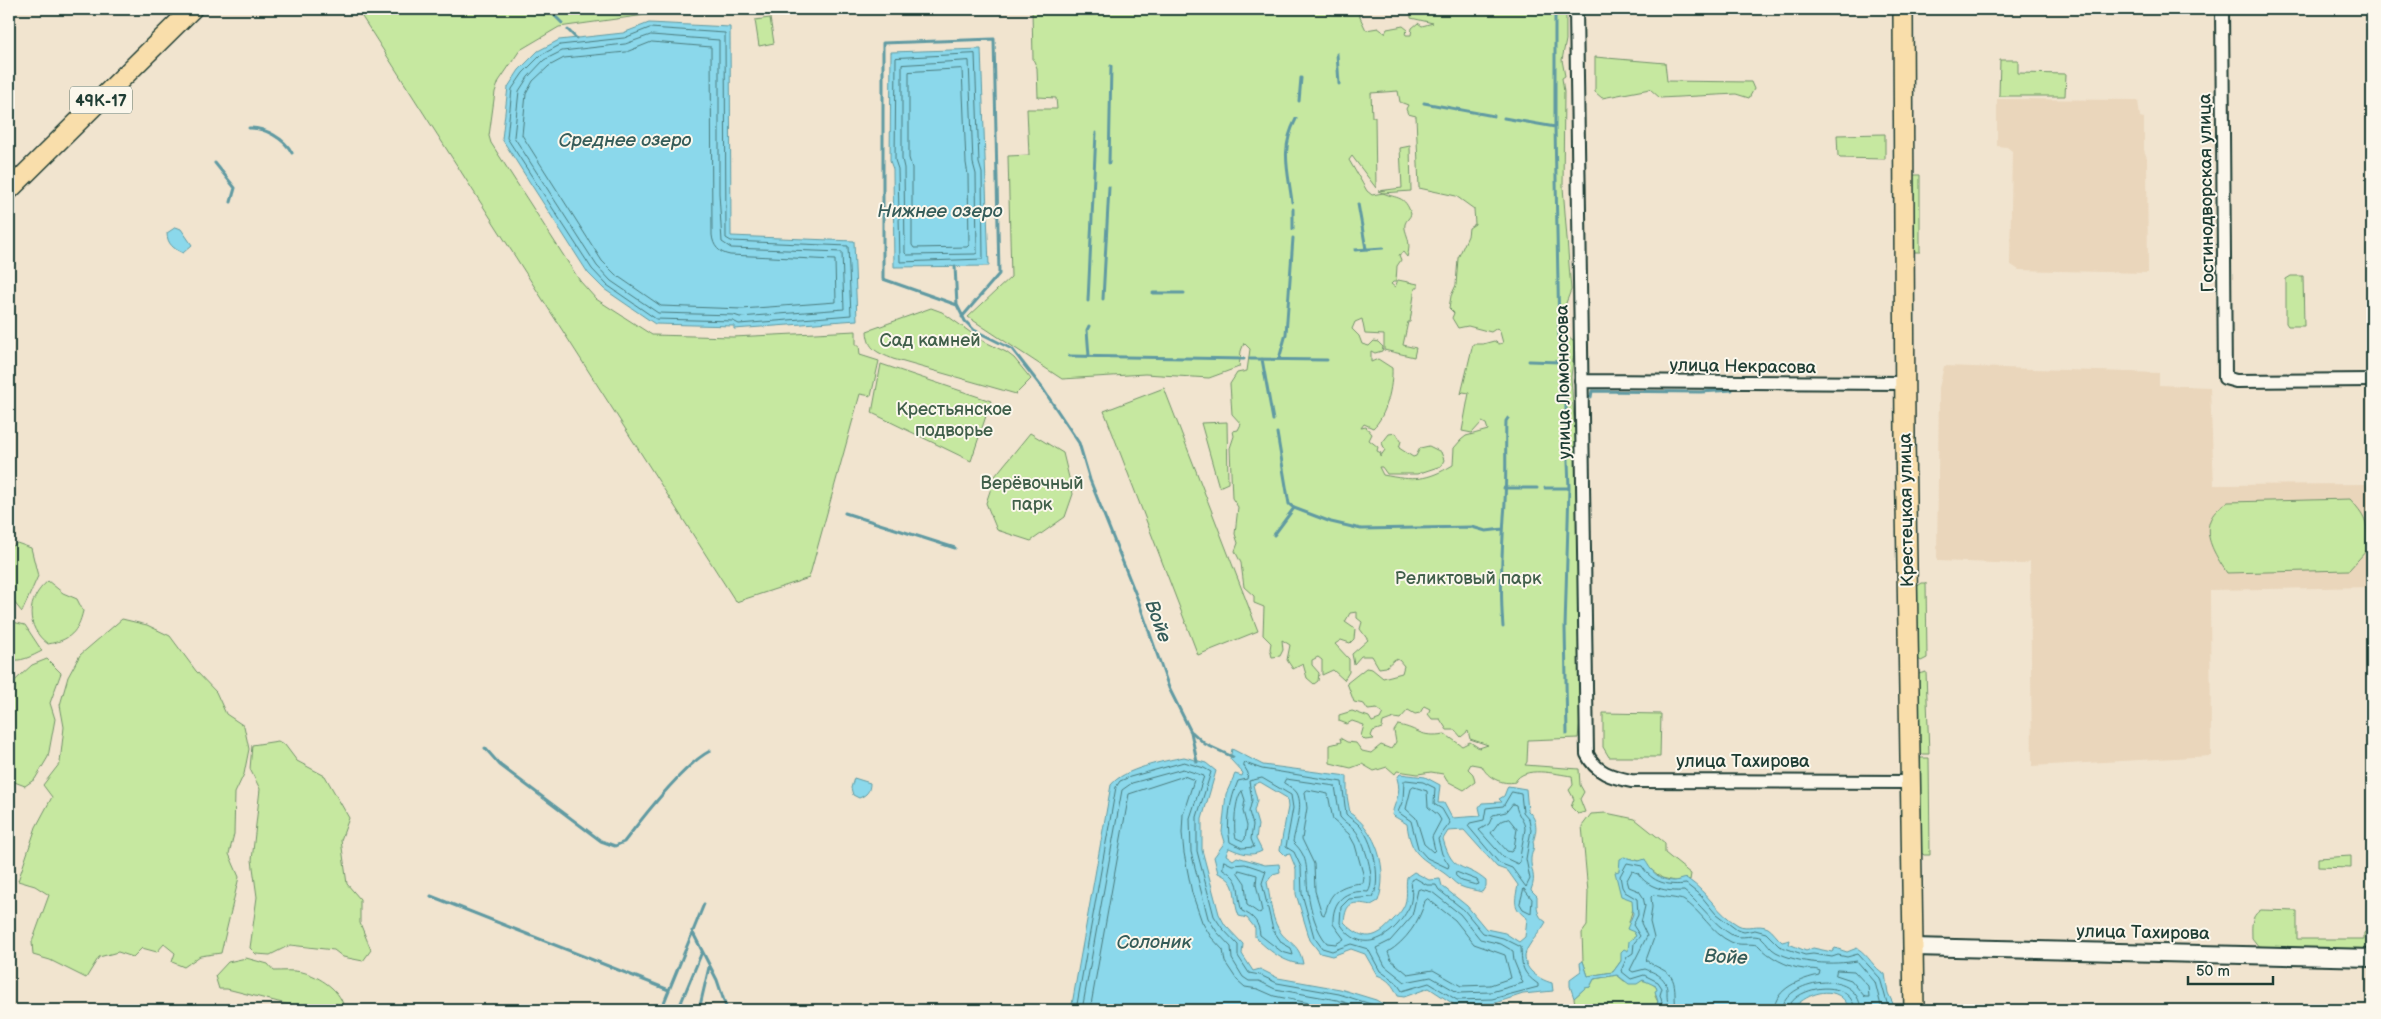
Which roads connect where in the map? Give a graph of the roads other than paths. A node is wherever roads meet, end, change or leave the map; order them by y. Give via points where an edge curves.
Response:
1 (192, 9) edge
2 (1576, 9) edge
3 (1903, 9) edge
4 (2222, 9) edge
5 (9, 190) edge
6 (2372, 380) edge
7 (1581, 381) junction
8 (1905, 384) junction
9 (1587, 754) joint
10 (1911, 782) junction
11 (1913, 947) junction
12 (2372, 958) edge
13 (1914, 1010) edge

1 - 5 main road, 49К-17
2 - 7 street, улица Ломоносова
3 - 8 main road, Крестецкая улица
4 - 6 street, Гостинодворская улица via 2225,378 2236,381
7 - 8 street, улица Некрасова
7 - 9 street, улица Ломоносова
8 - 10 main road, Крестецкая улица
9 - 10 street, улица Тахирова via 1591,763 1610,777 1631,781
10 - 11 main road, Крестецкая улица
11 - 12 main road, улица Тахирова
11 - 13 main road, Крестецкая улица

